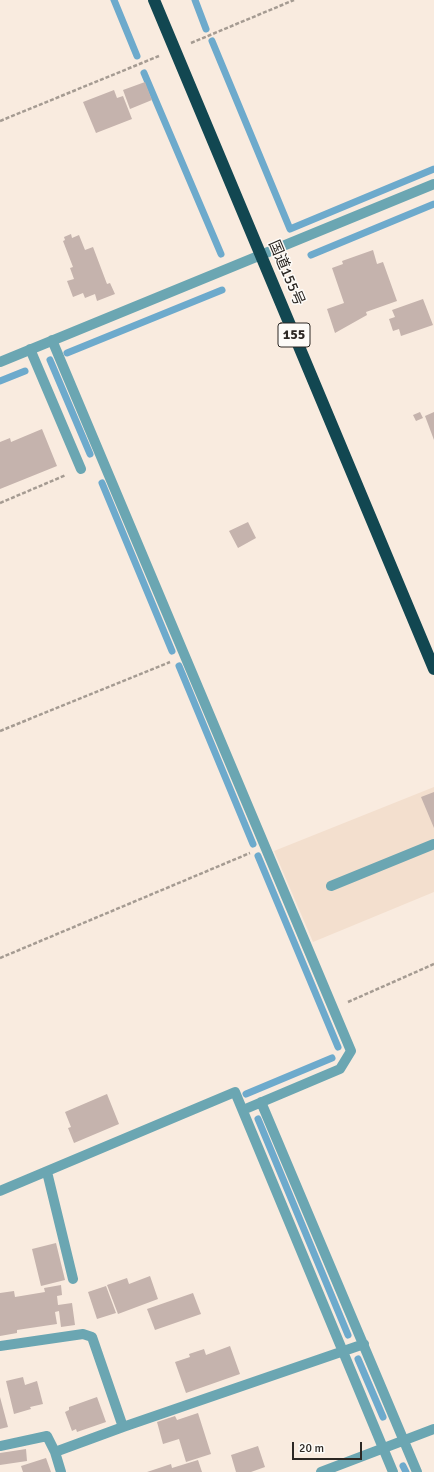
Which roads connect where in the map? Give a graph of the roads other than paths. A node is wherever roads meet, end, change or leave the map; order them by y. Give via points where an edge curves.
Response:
1 (154, 0) edge
2 (434, 184) edge
3 (260, 255) junction
4 (52, 340) junction
5 (30, 349) junction
6 (0, 362) edge
7 (81, 469) road end
8 (434, 669) edge
9 (434, 844) edge
10 (331, 886) dead end
11 (261, 1102) junction
12 (243, 1110) junction
13 (47, 1172) junction
14 (0, 1192) edge
15 (73, 1279) dead end
16 (364, 1344) junction
17 (0, 1346) edge
18 (343, 1352) junction
19 (123, 1427) junction
20 (434, 1429) edge
21 (404, 1440) junction
22 (0, 1446) edge
23 (383, 1448) junction
24 (55, 1452) junction
25 (61, 1472) edge
26 (321, 1472) edge
27 (393, 1472) edge
28 (417, 1472) edge

1 - 3 highway, 国道155号 / 155
2 - 3 street
3 - 4 street
3 - 8 highway, 国道155号 / 155
4 - 5 street
4 - 11 street via 351,1050 340,1069
5 - 6 street
5 - 7 street
9 - 10 street
11 - 12 street
11 - 16 street
12 - 13 street via 235,1092
12 - 18 street
13 - 14 street
13 - 15 street
16 - 18 street
16 - 21 street
17 - 19 street via 83,1334 92,1337
18 - 19 street
18 - 23 street
19 - 24 street
20 - 21 street
21 - 23 street
21 - 28 street
22 - 24 street via 47,1436
23 - 26 street
23 - 27 street
24 - 25 street

